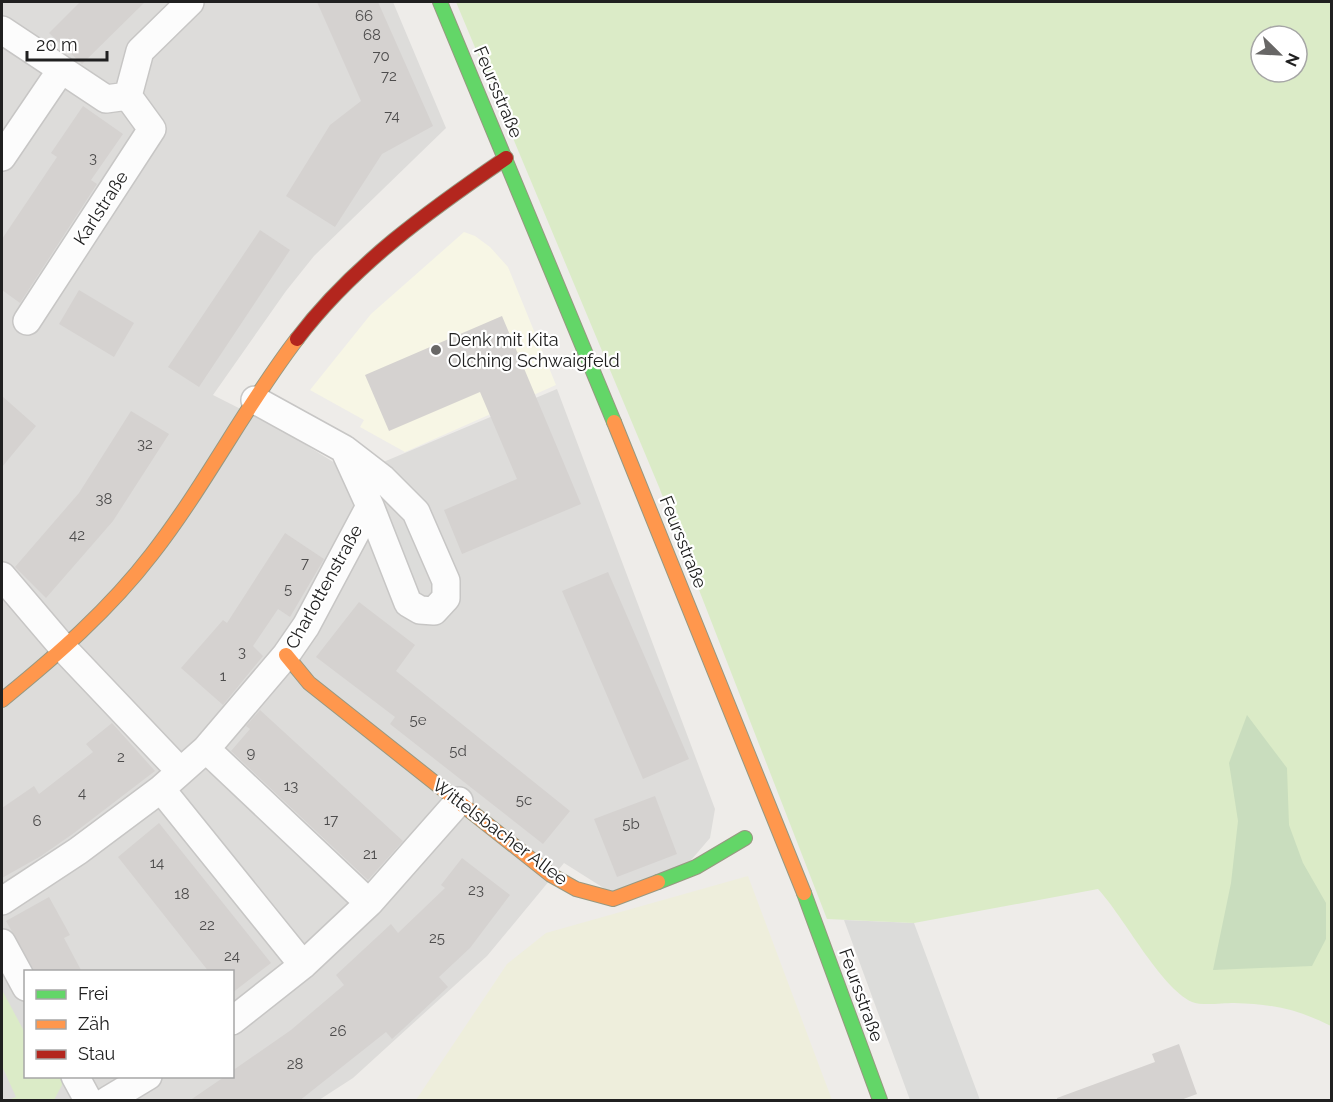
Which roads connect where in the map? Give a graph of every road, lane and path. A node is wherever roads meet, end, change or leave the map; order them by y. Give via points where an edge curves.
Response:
1 (190, 2) edge
2 (440, 2) edge
3 (2, 30) edge
4 (61, 70) junction
5 (128, 96) junction
6 (2, 157) edge
7 (506, 158) junction
8 (27, 321) dead end
9 (255, 400) junction
10 (344, 449) junction
11 (370, 506) junction
12 (2, 576) edge
13 (65, 650) junction
14 (286, 656) junction
15 (2, 700) edge
16 (206, 749) junction
17 (170, 780) junction
18 (459, 801) junction
19 (745, 838) dead end
20 (2, 901) edge
21 (369, 903) junction
22 (2, 943) edge
23 (303, 965) junction
24 (24, 983) edge
25 (234, 1019) edge
26 (76, 1078) edge
27 (146, 1078) edge
28 (88, 1101) edge
29 (108, 1101) edge
30 (880, 1101) edge

1 - 5 street via 140,51
2 - 7 street, Feursstraße
3 - 4 street
4 - 5 street via 106,99
4 - 6 street
5 - 8 street, Karlstraße via 152,129
7 - 9 street via 361,269 286,353
7 - 30 street, Feursstraße via 814,918
9 - 10 street
9 - 13 street via 136,576
10 - 11 street
10 - 11 street via 383,479 416,512 446,581 446,597 434,611 420,610 408,603
11 - 14 street, Charlottenstraße
12 - 13 street
13 - 15 street
13 - 17 street
14 - 16 street, Charlottenstraße
14 - 18 street, Wittelsbacher Allee via 309,683
16 - 17 street, Charlottenstraße
16 - 21 street
17 - 20 street, Charlottenstraße via 78,851
17 - 23 street
18 - 19 street, Wittelsbacher Allee via 551,875 576,889 613,898 696,867
18 - 21 street
21 - 23 street
22 - 24 street
23 - 25 street
26 - 28 street
27 - 29 street

